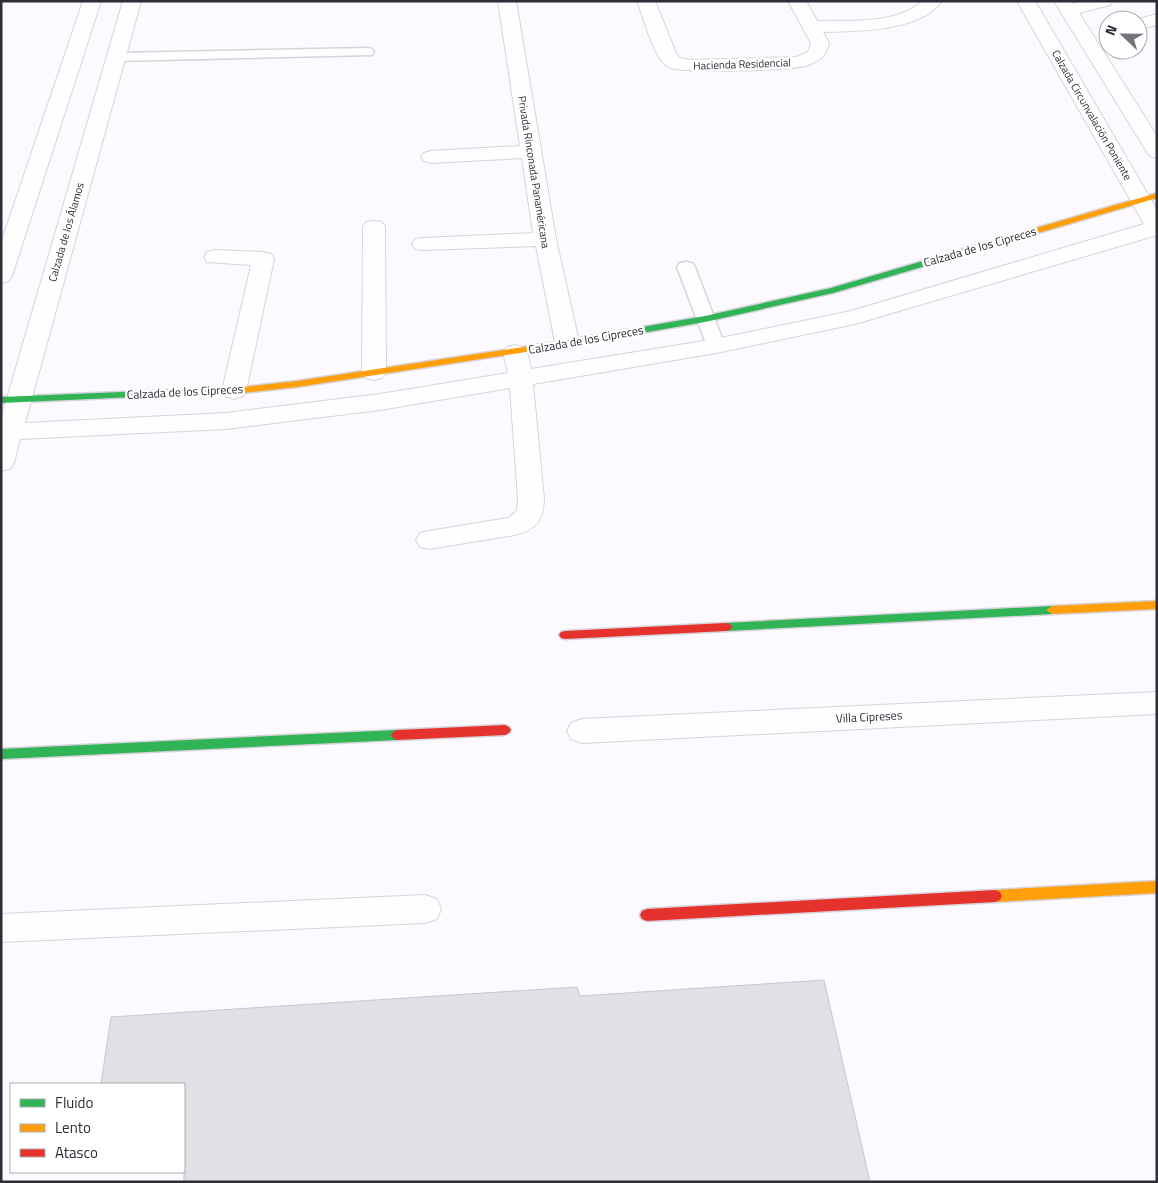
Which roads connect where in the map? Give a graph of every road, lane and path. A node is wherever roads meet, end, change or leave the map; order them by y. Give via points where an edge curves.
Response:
1 (92, 1) edge
2 (132, 1) edge
3 (507, 1) edge
4 (646, 1) edge
5 (797, 1) edge
6 (933, 1) edge
7 (1026, 1) edge
8 (1104, 1) edge
9 (1066, 6) edge
10 (811, 27) junction
11 (1098, 39) edge
12 (1089, 42) junction
13 (367, 52) dead end
14 (94, 72) junction
15 (531, 151) junction
16 (1157, 152) edge
17 (431, 157) dead end
18 (1149, 198) edge
19 (374, 227) dead end
20 (1156, 228) edge
21 (545, 240) junction
22 (423, 244) dead end
23 (215, 258) dead end
24 (686, 268) dead end
25 (1, 276) edge
26 (705, 319) junction
27 (568, 342) junction
28 (716, 346) junction
29 (515, 352) junction
30 (374, 373) junction
31 (521, 379) junction
32 (234, 391) junction
33 (10, 400) edge
34 (6, 431) edge
35 (1, 463) edge
36 (429, 540) dead end
37 (1157, 605) edge
38 (565, 635) dead end
39 (1157, 703) edge
40 (505, 730) dead end
41 (582, 731) dead end
42 (1, 754) edge
43 (1157, 887) edge
44 (425, 909) dead end
45 (647, 915) dead end
46 (1, 928) edge

1 - 14 street, Calzada de los Álamos
2 - 14 street, Calzada de los Álamos
3 - 15 street, Privada Rinconada Panaméricana
4 - 10 street, Hacienda Residencial via 667,55 674,63 692,66 799,62 816,55 820,43
5 - 10 street, Hacienda Residencial
6 - 10 street via 912,17
7 - 18 street, Calzada Circunvalación Poniente
8 - 9 street
9 - 12 street
11 - 12 street
12 - 16 street
13 - 14 lane
14 - 25 street, Calzada de los Álamos
14 - 33 street, Calzada de los Álamos
15 - 17 street
15 - 21 street, Privada Rinconada Panaméricana
18 - 20 street, Calzada Circunvalación Poniente
18 - 26 street, Calzada de los Cipreces via 832,290
19 - 30 street
20 - 28 street via 855,317
21 - 22 street
21 - 27 street, Privada Rinconada Panaméricana
23 - 32 street via 263,259
24 - 26 lane
26 - 27 street, Calzada de los Cipreces
26 - 28 lane
27 - 29 street, Calzada de los Cipreces
28 - 31 street
29 - 30 street, Calzada de los Cipreces
29 - 31 street
30 - 32 street, Calzada de los Cipreces
31 - 34 street via 380,402 226,421
31 - 36 street via 530,515 515,526
32 - 33 street, Calzada de los Cipreces
33 - 34 street, Calzada de los Álamos
34 - 35 street, Calzada de los Álamos
37 - 38 street
39 - 41 street, Villa Cipreses
40 - 42 street
43 - 45 street
44 - 46 street

